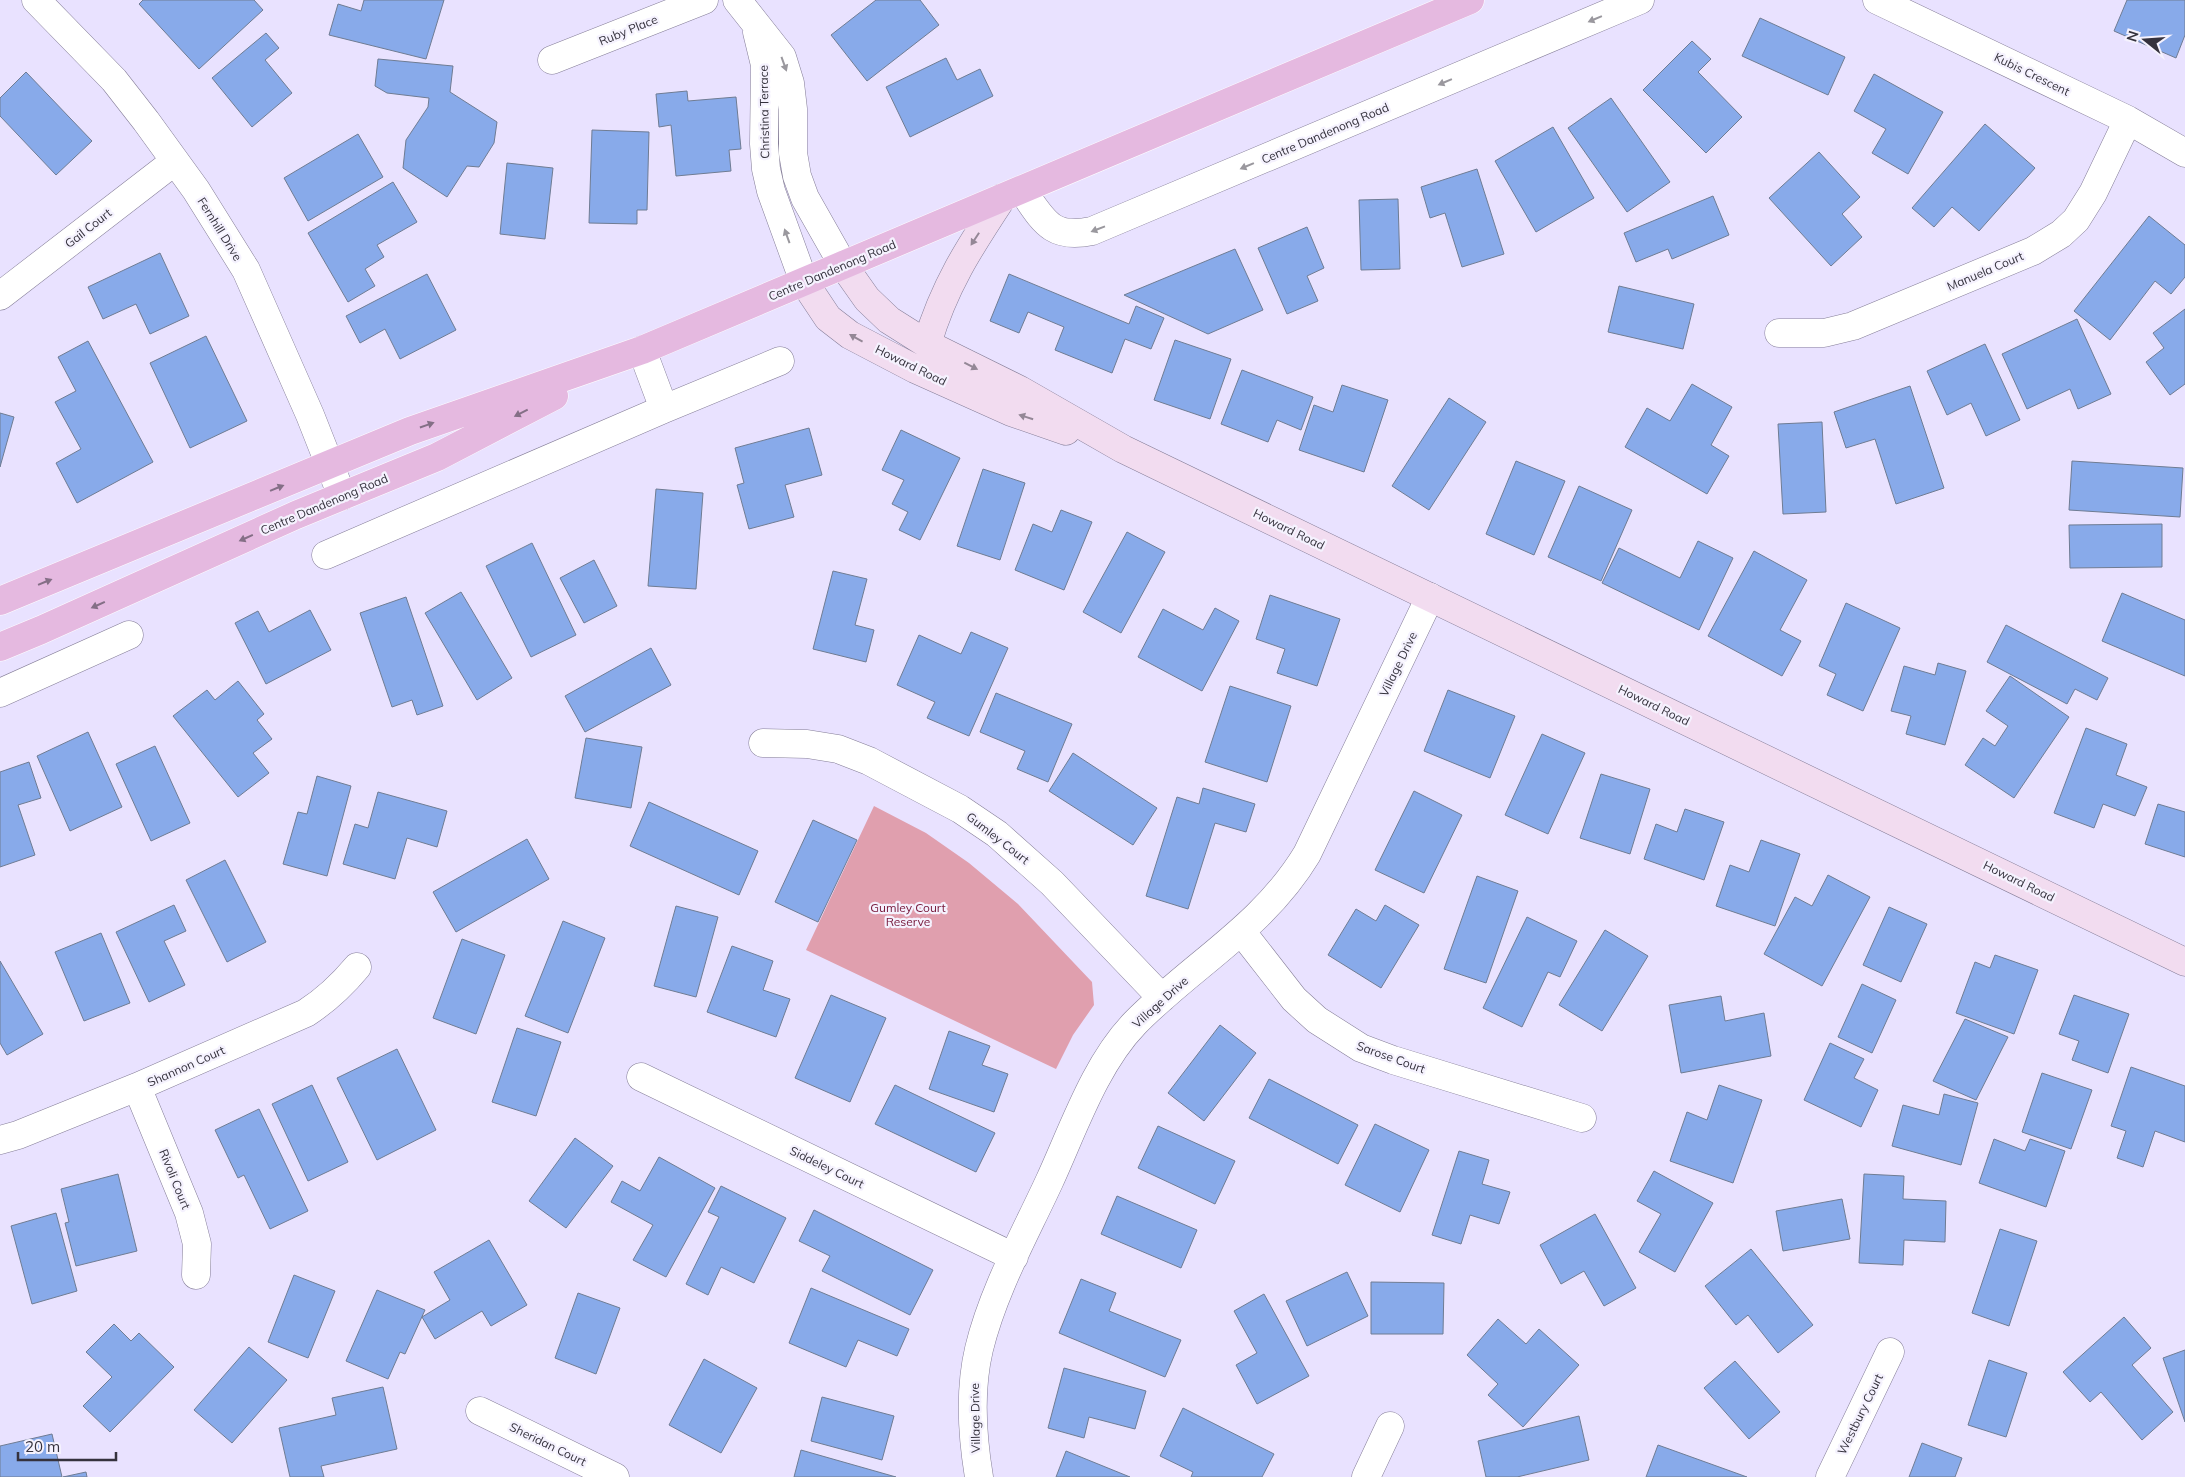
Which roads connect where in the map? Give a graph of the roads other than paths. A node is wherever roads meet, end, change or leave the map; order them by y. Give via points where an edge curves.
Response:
1 (36, 0) edge
2 (704, 0) edge
3 (736, 0) edge
4 (1470, 0) edge
5 (1640, 0) edge
6 (1877, 0) edge
7 (755, 26) junction
8 (552, 60) dead end
9 (2128, 120) junction
10 (2185, 153) edge
11 (175, 161) junction
12 (1012, 194) junction
13 (843, 265) junction
14 (804, 282) junction
15 (0, 296) edge
16 (1778, 333) dead end
17 (927, 344) junction
18 (642, 350) junction
19 (780, 361) dead end
20 (664, 409) junction
21 (1122, 449) junction
22 (329, 465) junction
23 (342, 496) junction
24 (326, 555) dead end
25 (1430, 597) junction
26 (0, 601) edge
27 (130, 635) dead end
28 (0, 647) edge
29 (0, 693) edge
30 (763, 743) dead end
31 (1242, 931) junction
32 (2185, 962) edge
33 (357, 967) dead end
34 (1162, 998) junction
35 (641, 1076) dead end
36 (137, 1087) junction
37 (1582, 1118) dead end
38 (0, 1140) edge
39 (1014, 1257) junction
40 (196, 1275) dead end
41 (1890, 1352) dead end
42 (480, 1411) dead end
43 (1390, 1426) dead end
44 (615, 1477) edge
45 (979, 1477) edge
46 (1366, 1477) edge
47 (1830, 1477) edge

1 - 11 street, Fernhill Drive via 114,80
2 - 8 street, Ruby Place
3 - 7 street, Christina Terrace
4 - 12 main road, Centre Dandenong Road
5 -> 12 street, Centre Dandenong Road via 1092,231 1074,235 1060,231
6 - 9 street, Kubis Crescent
7 -> 13 street, Christina Terrace via 782,57 790,83 797,176 805,198
14 -> 7 street, Christina Terrace via 766,169 765,65
9 - 10 street, Kubis Crescent
9 - 16 street, Manuela Court via 2093,193 2076,220 2062,234 2033,251 1853,326 1824,334
11 - 15 street, Gail Court
11 - 22 street, Fernhill Drive via 246,270
12 - 13 main road, Centre Dandenong Road
12 -> 17 main road via 954,272 936,311
13 - 14 main road, Centre Dandenong Road
13 - 17 main road, Howard Road via 868,299 889,320
14 - 18 main road, Centre Dandenong Road
21 -> 14 main road, Howard Road via 1011,412 915,369 850,334 828,318
17 -> 21 main road, Howard Road via 1020,390
18 - 20 street
22 -> 18 main road, Centre Dandenong Road via 410,431
18 -> 23 main road, Centre Dandenong Road via 437,456
19 - 20 street
20 - 24 street
21 - 25 main road, Howard Road
22 - 23 street, Fernhill Drive
26 -> 22 main road, Centre Dandenong Road
23 -> 28 main road, Centre Dandenong Road
25 - 31 street, Village Drive via 1306,854 1293,877
25 - 32 main road, Howard Road
27 - 29 street
30 - 34 street, Gumley Court via 807,744 838,749 869,761 960,809 997,834 1052,883
31 - 34 street, Village Drive
31 - 37 street, Sarose Court via 1294,999 1317,1020 1361,1048
33 - 36 street, Shannon Court via 335,992 306,1013
34 - 39 street, Village Drive via 1134,1024 1094,1084
35 - 39 street, Siddeley Court
36 - 38 street, Shannon Court
36 - 40 street, Rivoli Court via 189,1213 197,1244
39 - 45 street, Village Drive via 979,1350 973,1392 974,1448
41 - 47 street, Westbury Court
42 - 44 street, Sheridan Court
43 - 46 street

